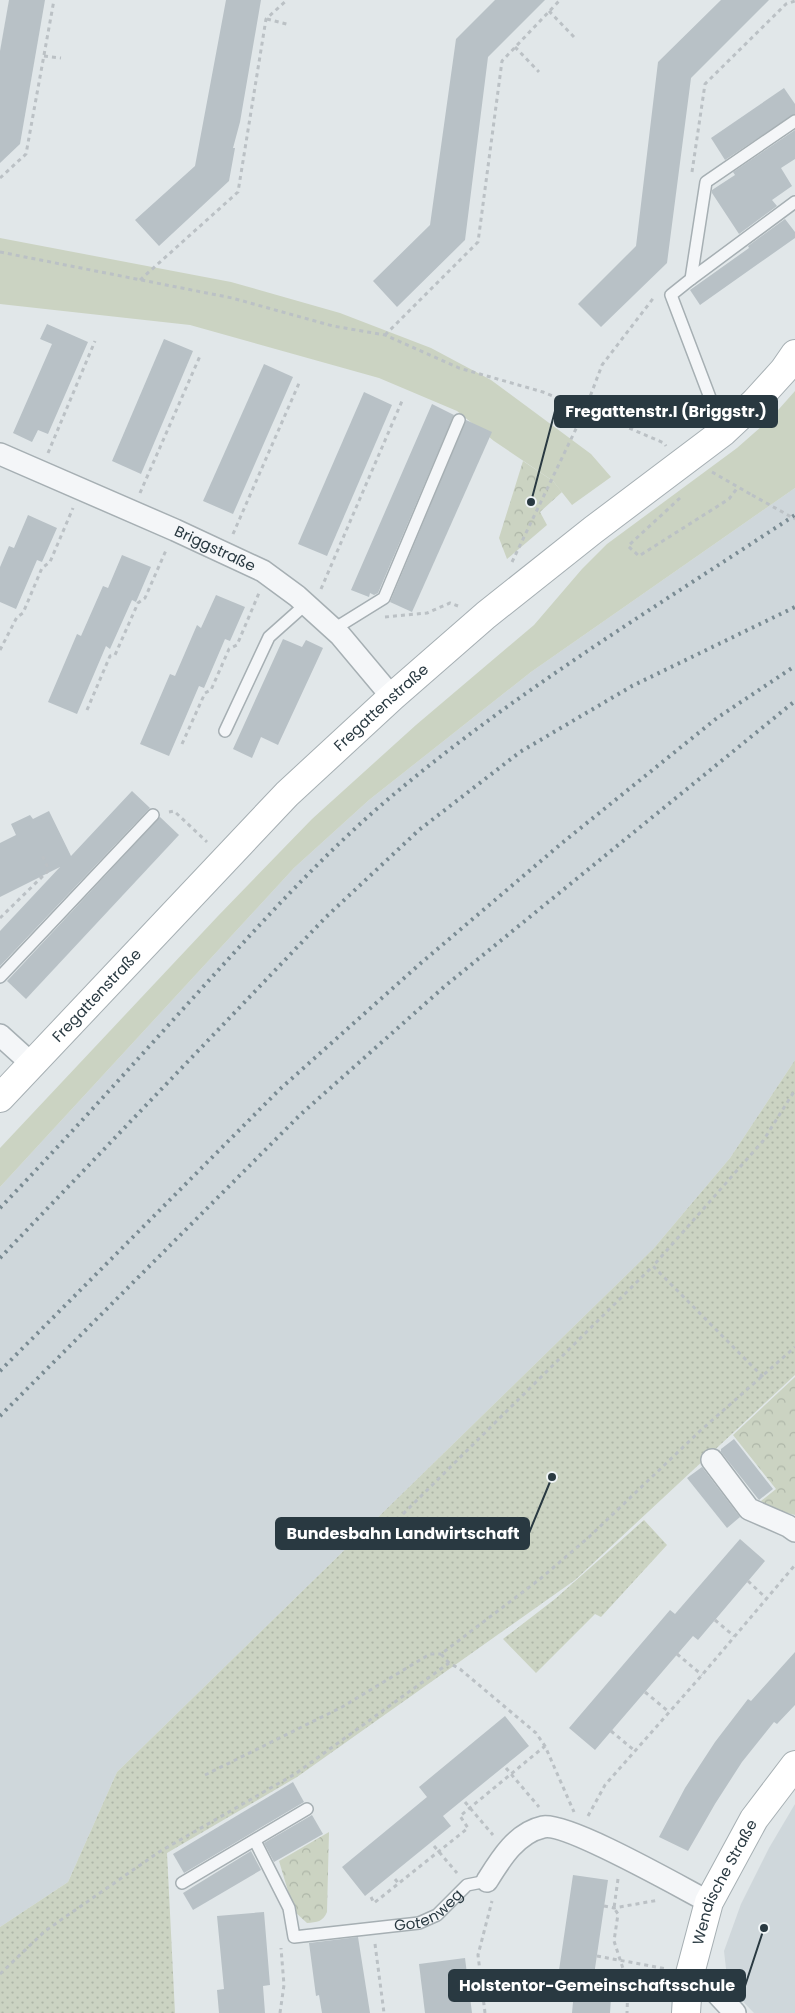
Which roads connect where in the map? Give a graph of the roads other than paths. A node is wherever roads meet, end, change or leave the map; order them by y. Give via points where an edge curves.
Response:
1 (795, 121) edge
2 (795, 202) edge
3 (691, 279) junction
4 (795, 354) edge
5 (459, 420) dead end
6 (723, 432) junction
7 (0, 454) edge
8 (309, 607) junction
9 (334, 628) junction
10 (392, 697) junction
11 (225, 731) dead end
12 (153, 815) road end
13 (0, 976) edge
14 (0, 1035) edge
15 (32, 1064) junction
16 (0, 1098) edge
17 (712, 1460) dead end
18 (795, 1531) edge
19 (795, 1766) edge
20 (307, 1809) dead end
21 (255, 1841) junction
22 (182, 1883) dead end
23 (477, 1883) joint
24 (702, 1898) junction
25 (688, 1978) junction
26 (686, 2013) edge
27 (735, 2013) edge

1 - 3 lane via 706,182
2 - 3 lane
3 - 6 lane via 671,295
4 - 6 street, Fregattenstraße via 755,402
5 - 9 lane via 384,598
6 - 10 street, Fregattenstraße via 486,615
7 - 8 street, Briggstraße via 267,574
8 - 9 street, Briggstraße
8 - 11 lane via 269,637
9 - 10 street, Briggstraße
10 - 15 street, Fregattenstraße via 286,794
12 - 13 lane
14 - 15 street
15 - 16 street, Fregattenstraße
17 - 18 street via 749,1509
19 - 24 street, Wendische Straße via 754,1819
20 - 21 lane
21 - 22 lane
21 - 23 lane, Gotenweg via 289,1908 294,1937 419,1923 437,1915
23 - 24 street, Gotenweg via 506,1851 524,1836 544,1826 578,1834
24 - 25 street, Wendische Straße
25 - 26 street, Wendische Straße
25 - 27 street via 709,1985

